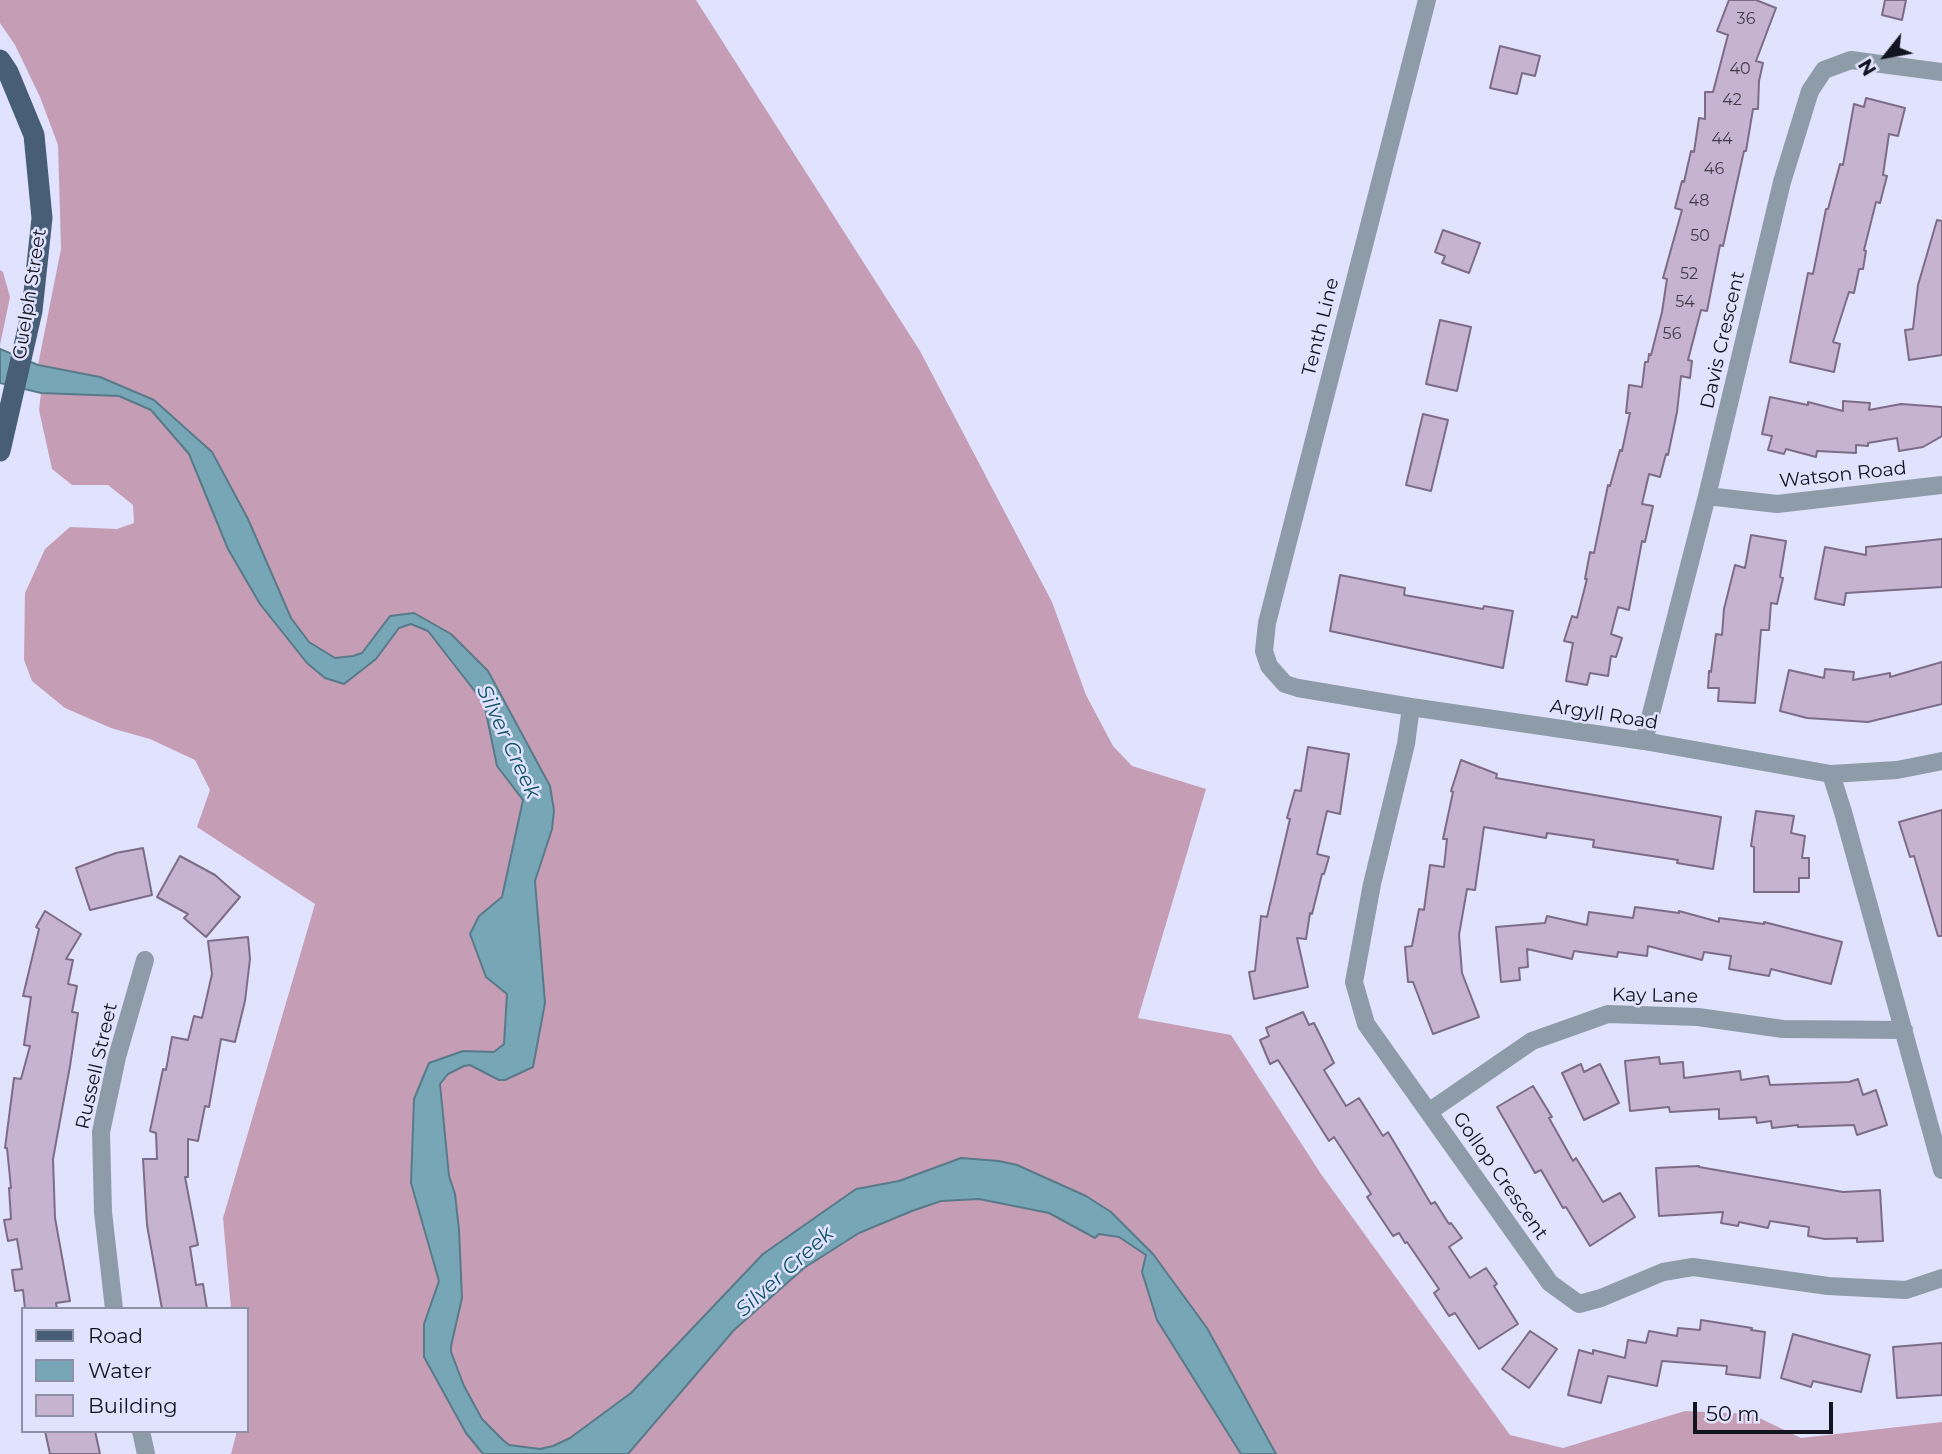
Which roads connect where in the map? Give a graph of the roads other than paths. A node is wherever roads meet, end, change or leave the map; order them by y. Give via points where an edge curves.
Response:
1 (1427, 0) edge
2 (0, 60) edge
3 (1942, 72) edge
4 (0, 450) edge
5 (1942, 485) edge
6 (1707, 496) junction
7 (1269, 666) joint
8 (1411, 708) junction
9 (1644, 741) junction
10 (1942, 761) edge
11 (1830, 774) junction
12 (145, 960) dead end
13 (1904, 1030) junction
14 (1430, 1111) junction
15 (1942, 1170) edge
16 (1942, 1278) edge
17 (114, 1307) edge
18 (141, 1433) edge
19 (146, 1454) edge

1 - 7 street, Tenth Line via 1267,623 1264,651
2 - 4 main road, Guelph Street via 34,135 42,218 32,311
3 - 6 street, Davis Crescent via 1851,60 1824,70 1810,91 1782,182
5 - 6 street, Watson Road via 1777,505
6 - 9 street, Davis Crescent
7 - 8 street, Argyll Road via 1285,684
8 - 9 street, Argyll Road
8 - 14 street, Gollop Crescent via 1354,982 1366,1024
9 - 11 street, Argyll Road
10 - 11 street, Argyll Road via 1897,770
11 - 13 street
12 - 17 street, Russell Street via 101,1132 103,1212
13 - 14 street, Kay Lane via 1783,1029 1698,1017 1608,1014 1532,1041
13 - 15 street
14 - 16 street, Gollop Crescent via 1550,1283 1579,1304 1663,1272 1693,1267 1828,1286 1906,1290
18 - 19 street

